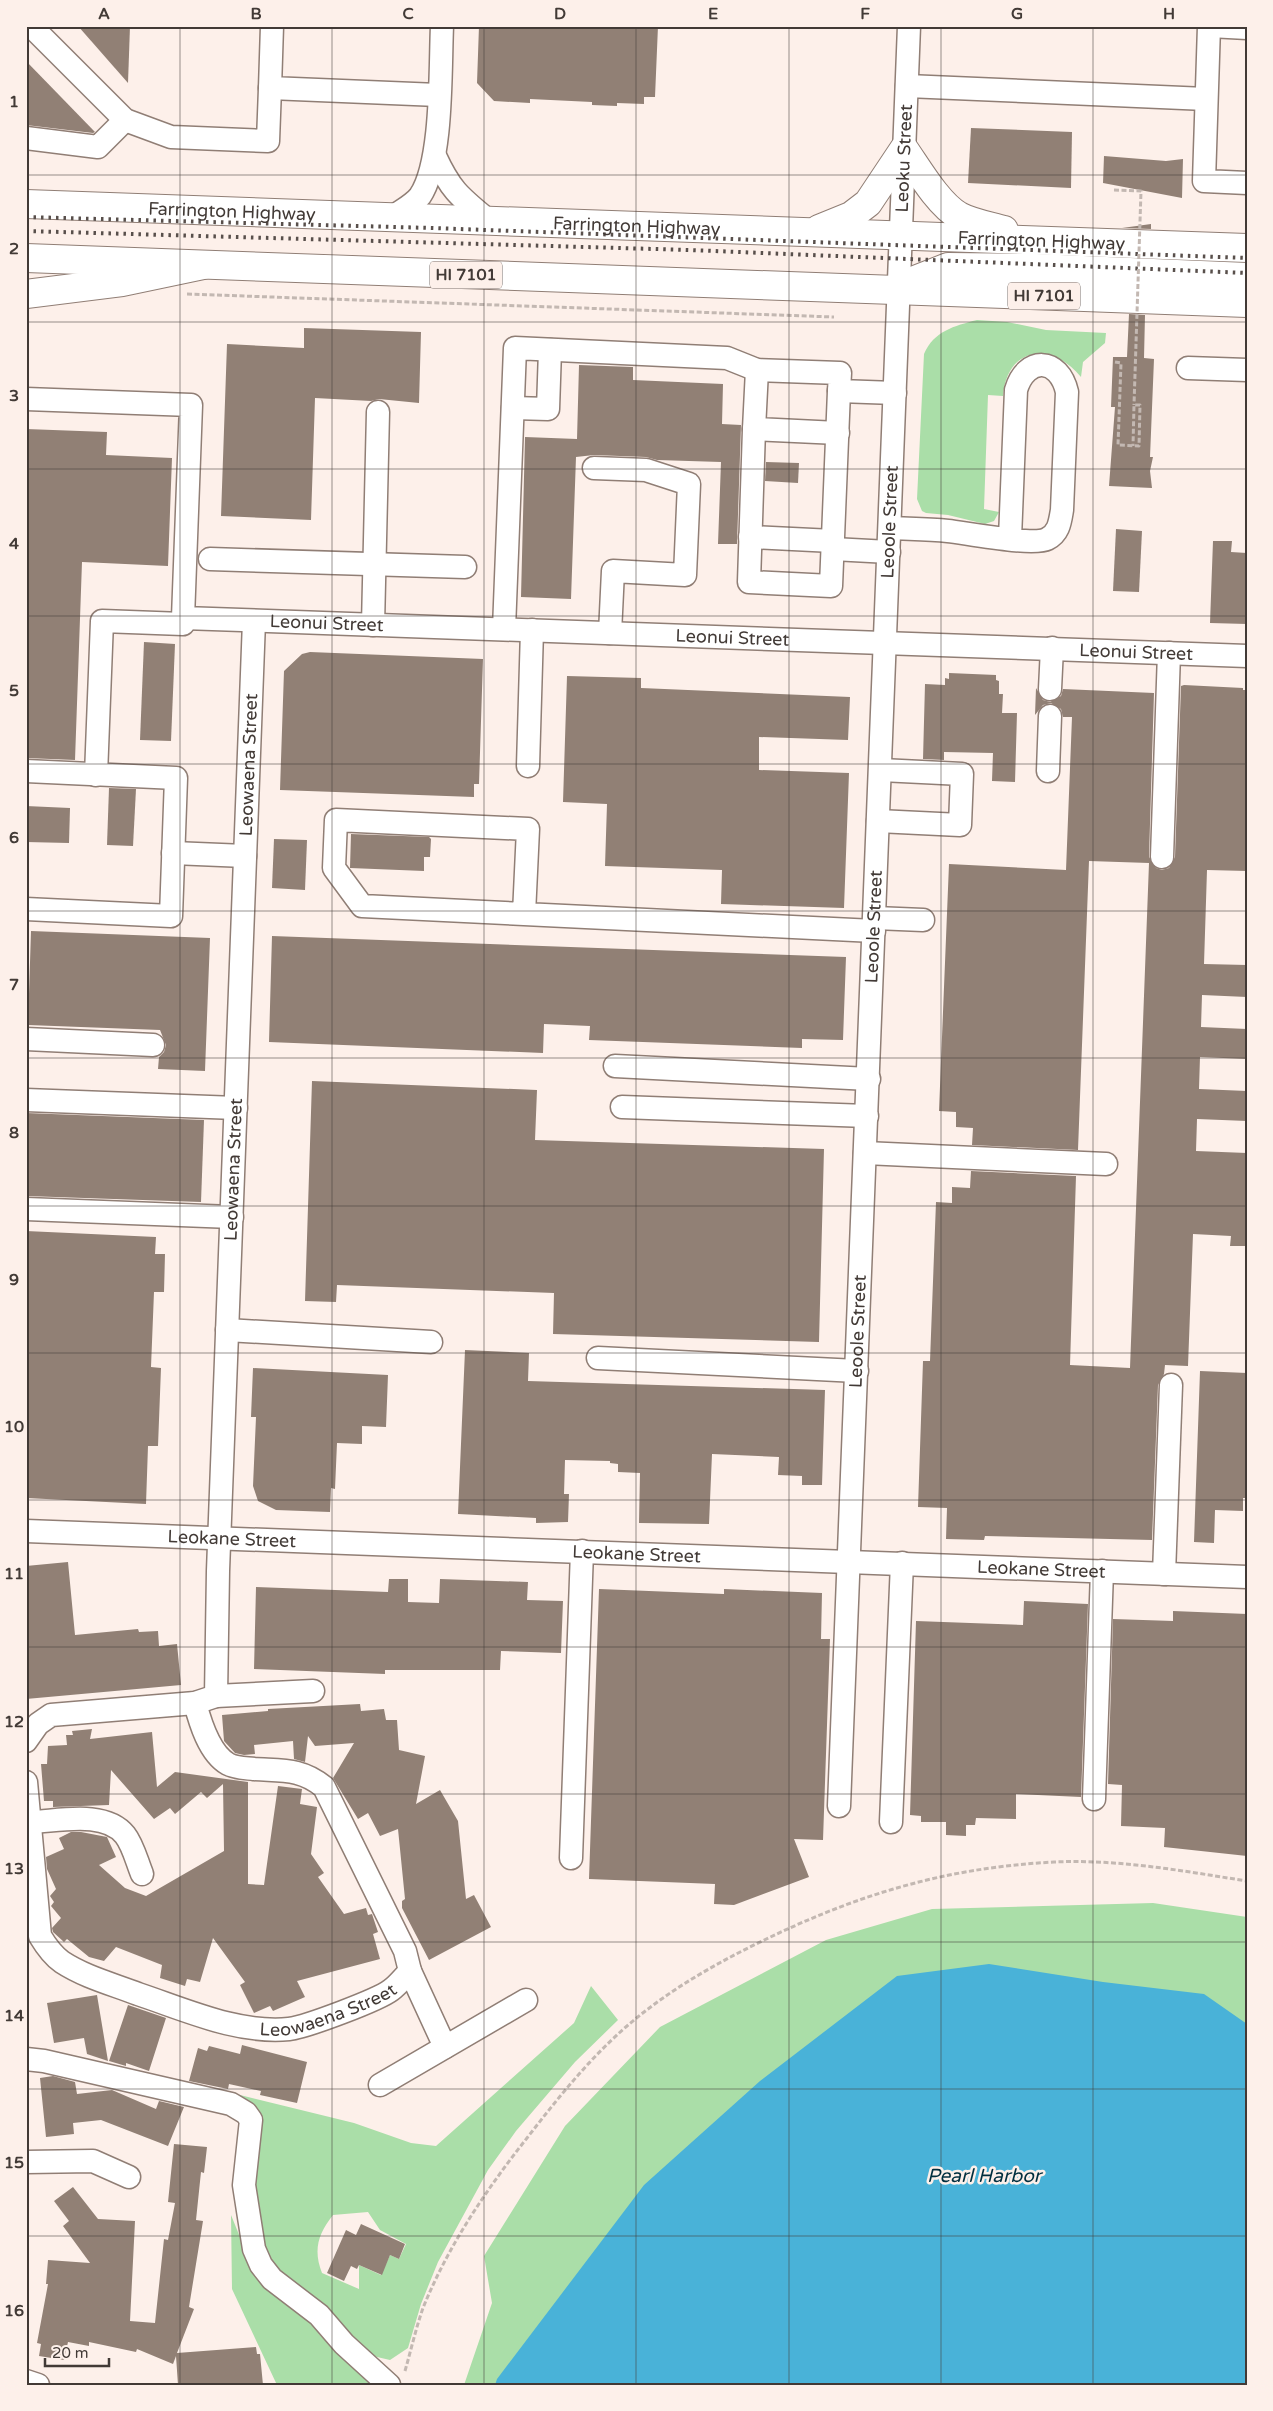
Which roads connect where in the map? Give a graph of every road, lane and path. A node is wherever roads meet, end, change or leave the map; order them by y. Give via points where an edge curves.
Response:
1 (31, 26) edge
2 (272, 26) edge
3 (442, 26) edge
4 (909, 26) edge
5 (1210, 26) edge
6 (26, 28) edge
7 (1247, 28) edge
8 (907, 86) junction
9 (270, 88) junction
10 (438, 95) junction
11 (1206, 99) junction
12 (125, 120) junction
13 (26, 138) edge
14 (904, 149) junction
15 (435, 156) junction
16 (1247, 183) edge
17 (1114, 190) dead end
18 (26, 192) edge
19 (26, 204) edge
20 (99, 206) junction
21 (393, 217) junction
22 (489, 220) junction
23 (808, 233) junction
24 (901, 235) junction
25 (1036, 240) junction
26 (1247, 248) edge
27 (26, 258) edge
28 (202, 265) junction
29 (1247, 277) edge
30 (899, 292) junction
31 (26, 294) edge
32 (184, 294) dead end
33 (1247, 303) edge
34 (834, 317) dead end
35 (550, 350) junction
36 (1115, 362) dead end
37 (1188, 368) dead end
38 (757, 370) junction
39 (1247, 370) edge
40 (839, 391) junction
41 (895, 393) junction
42 (26, 399) edge
43 (1134, 405) junction
44 (513, 408) junction
45 (378, 412) dead end
46 (754, 429) junction
47 (838, 433) junction
48 (1133, 446) junction
49 (594, 468) dead end
50 (890, 528) junction
51 (750, 537) junction
52 (1010, 538) junction
53 (833, 545) junction
54 (889, 552) junction
55 (210, 559) dead end
56 (374, 564) junction
57 (465, 567) dead end
58 (184, 618) junction
59 (254, 621) junction
60 (373, 625) junction
61 (504, 629) junction
62 (532, 630) junction
63 (610, 633) junction
64 (886, 642) junction
65 (1052, 648) junction
66 (1169, 653) junction
67 (1247, 656) edge
68 (1050, 689) dead end
69 (1050, 716) dead end
70 (528, 766) dead end
71 (880, 770) junction
72 (26, 771) edge
73 (1048, 771) dead end
74 (96, 775) junction
75 (878, 822) junction
76 (173, 853) junction
77 (245, 856) junction
78 (1162, 857) dead end
79 (26, 910) edge
80 (524, 914) junction
81 (923, 920) dead end
82 (874, 925) junction
83 (26, 1039) edge
84 (153, 1045) dead end
85 (615, 1066) dead end
86 (869, 1079) junction
87 (26, 1100) edge
88 (622, 1107) dead end
89 (236, 1108) junction
90 (867, 1116) junction
91 (866, 1153) junction
92 (1106, 1164) dead end
93 (26, 1209) edge
94 (232, 1217) junction
95 (227, 1330) junction
96 (431, 1342) dead end
97 (598, 1358) dead end
98 (857, 1370) junction
99 (1171, 1385) dead end
100 (26, 1531) edge
101 (219, 1538) junction
102 (582, 1551) junction
103 (850, 1561) junction
104 (902, 1563) junction
105 (1102, 1571) junction
106 (1164, 1574) junction
107 (1247, 1577) edge
108 (313, 1691) dead end
109 (216, 1696) junction
110 (195, 1703) junction
111 (26, 1741) edge
112 (26, 1782) edge
113 (1094, 1798) dead end
114 (839, 1806) dead end
115 (31, 1822) junction
116 (891, 1822) dead end
117 (571, 1858) dead end
118 (142, 1874) dead end
119 (1247, 1881) edge
120 (410, 1971) junction
121 (526, 2000) dead end
122 (444, 2047) junction
123 (26, 2059) edge
124 (380, 2085) dead end
125 (26, 2162) edge
126 (129, 2177) dead end
127 (26, 2381) edge
128 (396, 2381) edge
129 (38, 2385) edge

1 - 6 street
1 - 12 street
2 - 9 street
3 - 10 street
4 - 8 street, Leoku Street
5 - 7 street
5 - 11 street
8 - 11 street
8 - 14 street, Leoku Street
9 - 10 street
9 - 12 street via 268,141 171,137
10 - 15 street
11 - 16 street via 1204,181
12 - 13 street via 98,147
14 - 23 main road via 868,203 851,216
14 - 24 street, Leoku Street
14 - 25 main road via 931,187 959,216
15 - 21 street via 419,198
15 - 22 street via 447,182
17 - 43 path, bridge via 1141,191
18 - 20 main road
19 - 20 main road, Farrington Highway
20 - 21 main road, Farrington Highway
21 - 22 main road, Farrington Highway
22 - 23 main road, Farrington Highway
23 - 24 main road, Farrington Highway
24 - 25 main road, Farrington Highway
24 - 30 street, Leoku Street
25 - 26 main road, Farrington Highway
27 - 28 main road, HI 7101
28 - 30 main road, HI 7101
28 - 31 main road via 122,282
29 - 30 main road via 948,267 915,280
30 - 33 main road, HI 7101
30 - 41 street, Leoole Street
32 - 34 path
35 - 38 street via 727,358
35 - 44 street via 548,409
35 - 44 street via 515,348
36 - 48 path via 1121,363 1118,445
37 - 39 street
38 - 40 street via 840,373
38 - 46 street
40 - 41 street
40 - 47 street
41 - 50 street, Leoole Street
42 - 58 street via 191,406
43 - 48 path
43 - 48 path via 1140,405 1138,446
44 - 61 street
45 - 56 street
46 - 47 street
46 - 51 street
47 - 53 street
49 - 63 street via 646,470 689,484 685,575 613,571
50 - 52 street
50 - 54 street, Leoole Street
51 - 53 street
51 - 53 street via 749,582 831,586
52 - 52 street via 1046,540 1060,526 1067,392 1064,379 1044,365 1026,370 1016,390
53 - 54 street
54 - 64 street, Leoole Street
55 - 56 street
56 - 57 street
56 - 60 street
58 - 59 street, Leonui Street
58 - 74 street, Leonui Street via 183,624 102,621
59 - 60 street, Leonui Street
59 - 77 street, Leowaena Street
60 - 61 street, Leonui Street
61 - 62 street, Leonui Street
62 - 63 street, Leonui Street
62 - 70 street
63 - 64 street, Leonui Street
64 - 65 street, Leonui Street
64 - 71 street, Leoole Street
65 - 66 street, Leonui Street
65 - 68 street
66 - 67 street, Leonui Street
66 - 78 street
69 - 73 street
71 - 75 street, Leoole Street
71 - 75 street via 962,774 960,825
72 - 74 street
74 - 76 street via 176,778
75 - 82 street, Leoole Street
76 - 77 street
76 - 79 street via 170,916
77 - 89 street, Leowaena Street
80 - 80 street via 362,906 334,868 336,820 528,830
80 - 82 street
81 - 82 street
82 - 86 street, Leoole Street
83 - 84 street
85 - 86 street
86 - 90 street, Leoole Street
87 - 89 street
88 - 90 street
89 - 94 street, Leowaena Street
90 - 91 street, Leoole Street
91 - 92 street
91 - 98 street, Leoole Street
93 - 94 street
94 - 95 street, Leowaena Street
95 - 96 street
95 - 101 street, Leowaena Street
97 - 98 street
98 - 103 street, Leoole Street
99 - 106 street
100 - 101 street, Leokane Street
101 - 102 street, Leokane Street
101 - 109 street, Leowaena Street
102 - 103 street, Leokane Street
102 - 117 street
103 - 104 street, Leokane Street
103 - 114 street, Leoole Street
104 - 105 street, Leokane Street
104 - 116 street
105 - 106 street, Leokane Street
105 - 113 street
106 - 107 street, Leokane Street
108 - 109 street
109 - 110 street
110 - 111 street via 51,1715 38,1724
110 - 120 street, Leowaena Street via 201,1725 218,1754 228,1764 303,1773 324,1787 405,1951
112 - 115 street, Leowaena Street
115 - 118 street via 108,1822 126,1836
115 - 120 street, Leowaena Street via 40,1936 47,1949 80,1973 230,2024 290,2029 337,2014 391,1991
119 - 128 path via 1123,1864 1057,1862 984,1869 864,1896 789,1927 714,1965 626,2027 570,2083 501,2171 439,2275
120 - 122 street
121 - 122 street
122 - 124 street
123 - 128 street via 231,2104 246,2113 251,2120 251,2132 244,2185 254,2249 261,2265 272,2279 313,2309 344,2344
125 - 126 street via 93,2161
127 - 129 street

